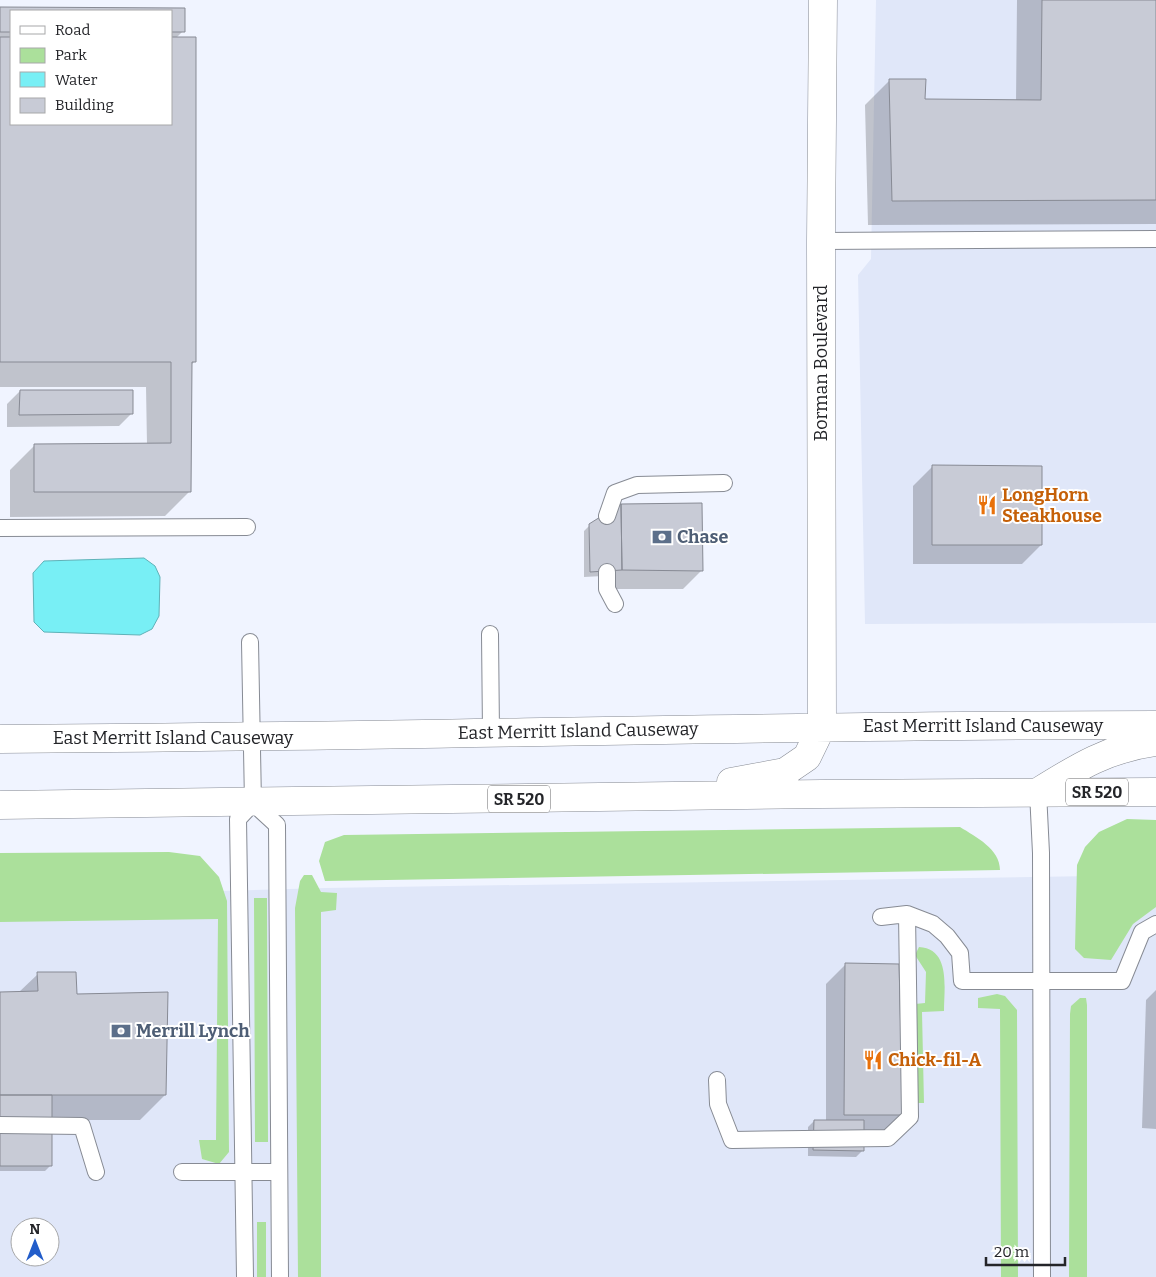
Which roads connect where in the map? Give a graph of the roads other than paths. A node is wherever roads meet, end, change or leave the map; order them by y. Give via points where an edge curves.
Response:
1 (823, 0) edge
2 (1156, 239) edge
3 (821, 241) junction
4 (724, 484) dead end
5 (607, 516) dead end
6 (247, 527) dead end
7 (0, 528) edge
8 (607, 572) dead end
9 (615, 604) dead end
10 (490, 634) dead end
11 (250, 642) dead end
12 (1156, 725) edge
13 (822, 726) junction
14 (491, 733) junction
15 (252, 738) junction
16 (0, 739) edge
17 (1156, 742) edge
18 (1038, 792) junction
19 (1156, 792) edge
20 (653, 797) junction
21 (253, 803) junction
22 (0, 805) edge
23 (907, 914) junction
24 (881, 916) dead end
25 (1156, 924) edge
26 (1042, 983) junction
27 (717, 1080) dead end
28 (0, 1125) edge
29 (96, 1172) dead end
30 (182, 1172) dead end
31 (243, 1172) junction
32 (279, 1172) junction
33 (245, 1277) edge
34 (280, 1277) edge
35 (1042, 1277) edge

1 - 3 main road, Borman Boulevard
2 - 3 lane
3 - 13 main road, Borman Boulevard
4 - 5 lane via 637,485 615,493
6 - 7 lane
8 - 9 lane via 608,589
10 - 14 lane
11 - 15 lane
12 - 13 main road, East Merritt Island Causeway
13 - 14 main road, East Merritt Island Causeway
13 - 20 main road via 807,757 785,772
14 - 15 main road, East Merritt Island Causeway
15 - 16 main road, East Merritt Island Causeway
15 - 21 lane
17 - 18 main road via 1098,756
18 - 19 main road, SR 520
18 - 20 main road, SR 520
18 - 26 lane
20 - 21 main road, SR 520
21 - 22 main road, SR 520
21 - 31 lane via 238,819
21 - 32 lane via 277,825
23 - 24 lane
23 - 26 lane via 933,924 947,936 960,953 962,982
23 - 27 lane via 910,1117 888,1138 732,1140 718,1104
25 - 26 lane via 1142,932 1122,981
26 - 35 lane
28 - 29 lane via 82,1126
30 - 31 lane
31 - 32 lane
31 - 33 lane
32 - 34 lane

